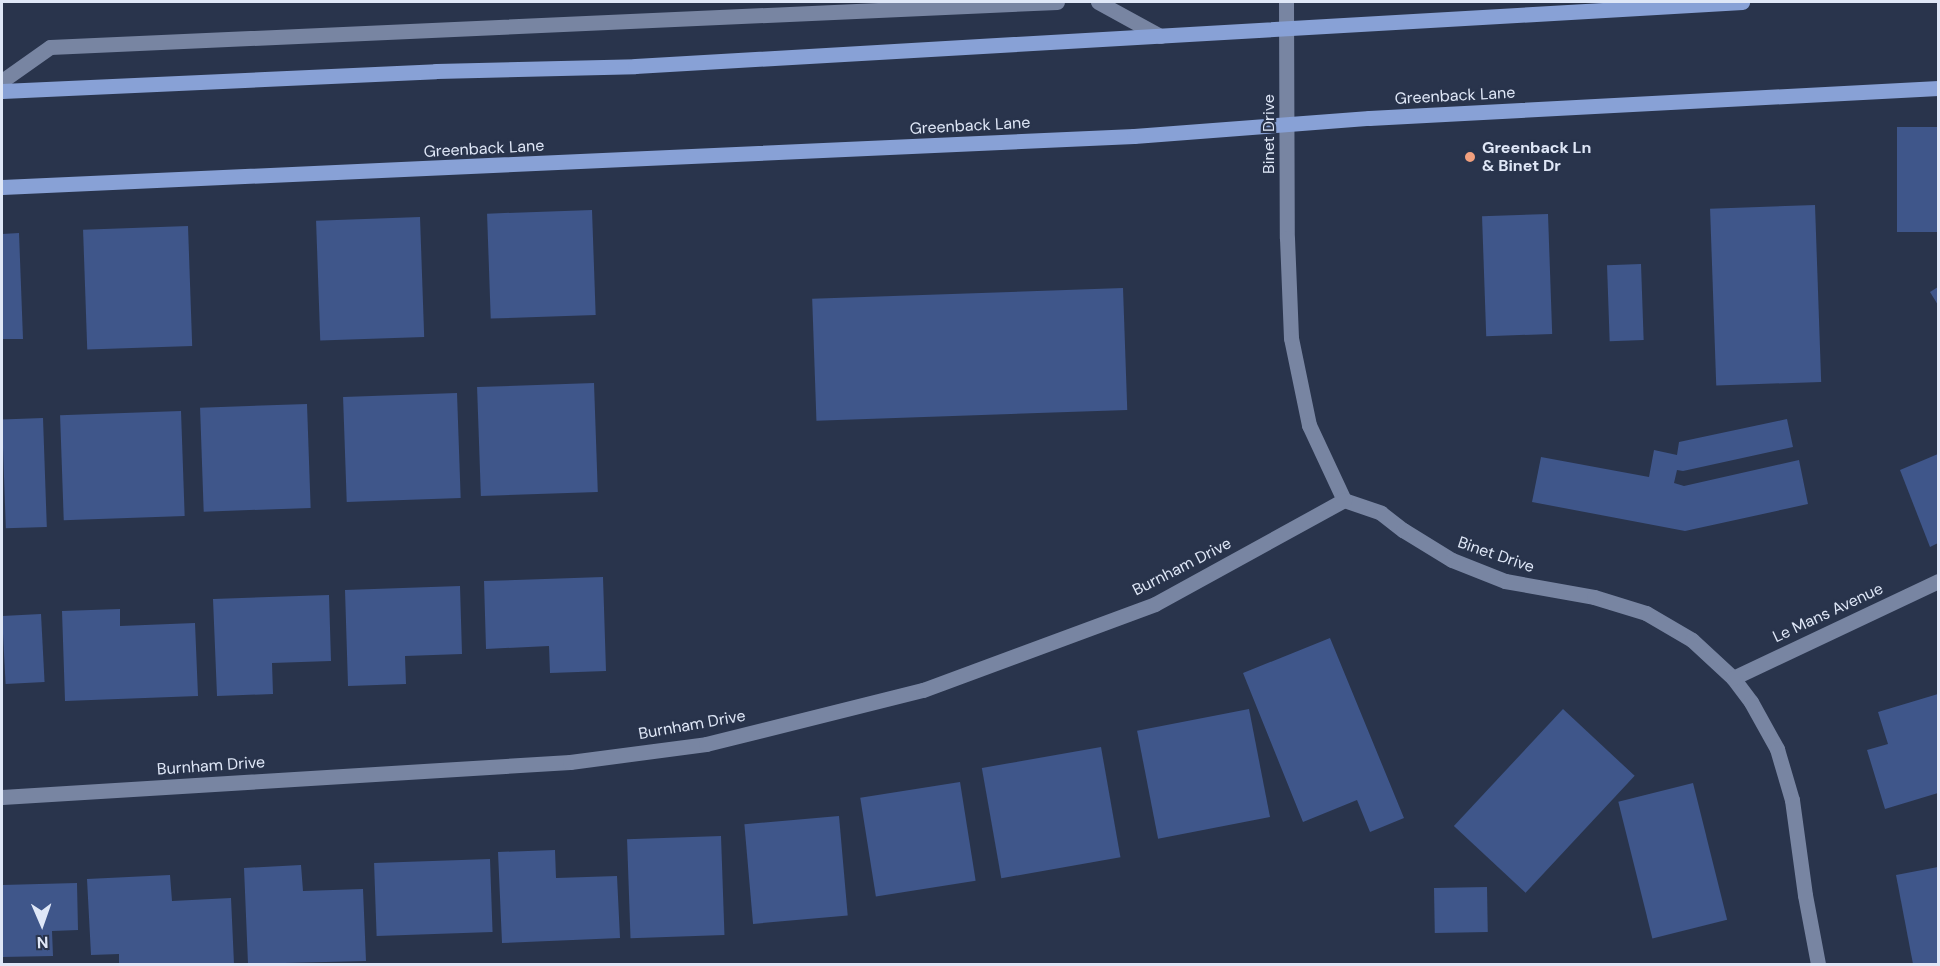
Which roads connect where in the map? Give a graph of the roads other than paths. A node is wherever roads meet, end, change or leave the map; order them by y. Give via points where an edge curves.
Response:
1 (1057, 2) edge
2 (1098, 2) edge
3 (1286, 2) edge
4 (1742, 2) edge
5 (1286, 27) junction
6 (1160, 36) junction
7 (2, 81) edge
8 (1938, 87) edge
9 (2, 91) edge
10 (1288, 123) junction
11 (2, 187) edge
12 (1344, 500) junction
13 (1938, 581) edge
14 (1733, 678) junction
15 (2, 797) edge
16 (1818, 964) edge

1 - 7 street via 50,47
2 - 6 street
3 - 5 street, Binet Drive
4 - 5 main road
5 - 6 main road
5 - 10 street, Binet Drive
6 - 9 main road via 635,66
8 - 10 main road, Greenback Lane
10 - 11 main road, Greenback Lane via 1122,137
10 - 12 street, Binet Drive via 1291,338 1309,424
12 - 14 street, Binet Drive via 1382,513 1403,531 1452,560 1533,587 1594,597 1646,613 1692,640
12 - 15 street, Burnham Drive via 1155,604 923,690 706,744 570,762
13 - 14 street, Le Mans Avenue
14 - 16 street, Binet Drive via 1777,748 1792,800

